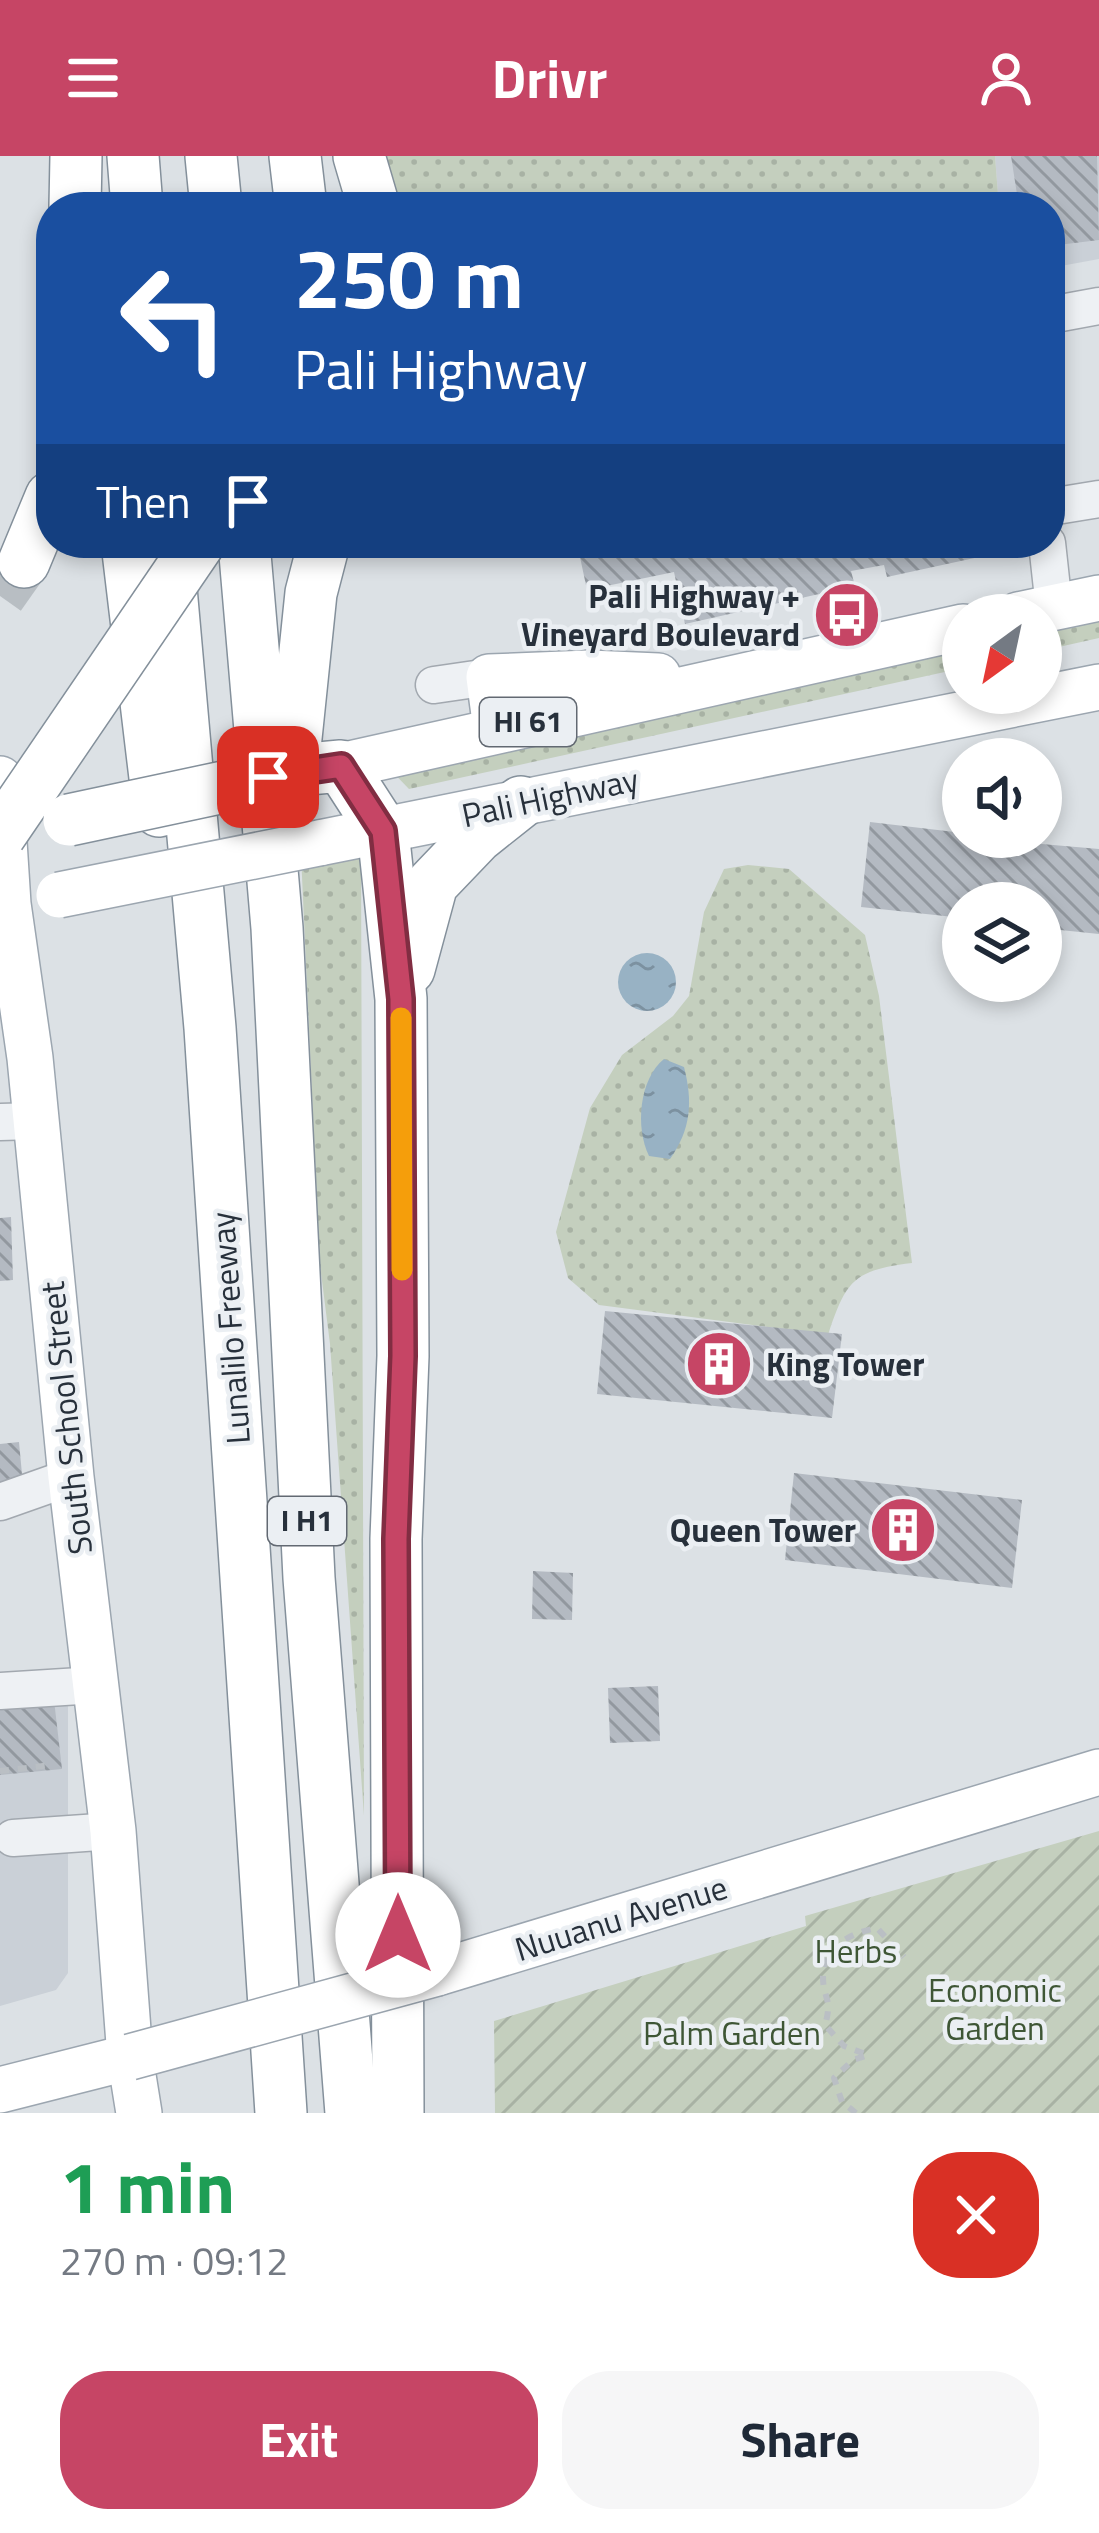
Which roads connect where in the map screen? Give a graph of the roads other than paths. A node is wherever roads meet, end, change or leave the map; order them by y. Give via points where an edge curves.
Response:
1 (133, 156) edge
2 (211, 156) edge
3 (296, 156) edge
4 (359, 156) edge
5 (136, 192) edge
6 (215, 192) edge
7 (300, 192) edge
8 (370, 192) edge
9 (1099, 305) edge
10 (1065, 312) edge
11 (1099, 499) edge
12 (1065, 505) edge
13 (36, 533) edge
14 (129, 558) edge
15 (168, 558) edge
16 (189, 558) edge
17 (245, 558) edge
18 (320, 558) edge
19 (1045, 558) edge
20 (24, 562) tunnel mouth
21 (1039, 594) edge
22 (1099, 598) edge
23 (1062, 606) edge
24 (942, 631) edge
25 (490, 677) junction
26 (715, 680) junction
27 (434, 686) dead end
28 (1099, 687) edge
29 (496, 729) junction
30 (325, 767) junction
31 (0, 779) edge
32 (521, 802) junction
33 (383, 831) junction
34 (2, 836) edge
35 (4, 905) edge
36 (278, 928) junction
37 (401, 999) junction
38 (0, 1014) edge
39 (30, 1058) junction
40 (18, 1121) edge
41 (230, 1320) junction
42 (70, 1477) junction
43 (0, 1502) edge
44 (96, 1685) junction
45 (0, 1690) edge
46 (1099, 1772) edge
47 (112, 1831) junction
48 (13, 1838) dead end
49 (130, 2057) junction
50 (0, 2090) edge
51 (279, 2106) edge
52 (139, 2113) edge
53 (351, 2113) edge
54 (398, 2113) edge

1 - 5 highway
2 - 6 highway
3 - 7 highway
4 - 8 highway
9 - 10 lane
11 - 12 lane
13 - 20 highway
14 - 41 highway via 176,960
15 - 41 highway, Lunalilo Freeway / I H1
16 - 34 highway, bridge
17 - 36 highway, Lunalilo Freeway / I H1
18 - 36 highway
19 - 21 lane
22 - 23 main road
24 - 26 main road, HI 61
25 - 26 main road
25 - 27 lane
25 - 29 main road
26 - 29 main road, HI 61
28 - 32 main road, Pali Highway / HI 61
29 - 30 main road, HI 61
30 - 33 highway
30 - 34 highway, HI 61, bridge
31 - 34 main road, South School Street
32 - 33 main road, Pali Highway / HI 61
32 - 37 highway via 432,884
33 - 35 main road, Pali Highway / HI 61, bridge
33 - 37 highway
34 - 35 main road, South School Street
35 - 39 main road, South School Street
36 - 53 highway, Lunalilo Freeway / I H1 via 310,1578
37 - 54 highway
38 - 39 main road
39 - 40 main road, South School Street
40 - 42 main road, South School Street
41 - 51 highway, Lunalilo Freeway / I H1
42 - 43 lane
42 - 44 main road, South School Street
44 - 45 lane
44 - 47 main road, South School Street
46 - 49 main road, Nuuanu Avenue, bridge via 498,1956
47 - 48 lane
47 - 49 main road, South School Street
49 - 50 main road, Nuuanu Avenue
49 - 52 main road, South School Street

